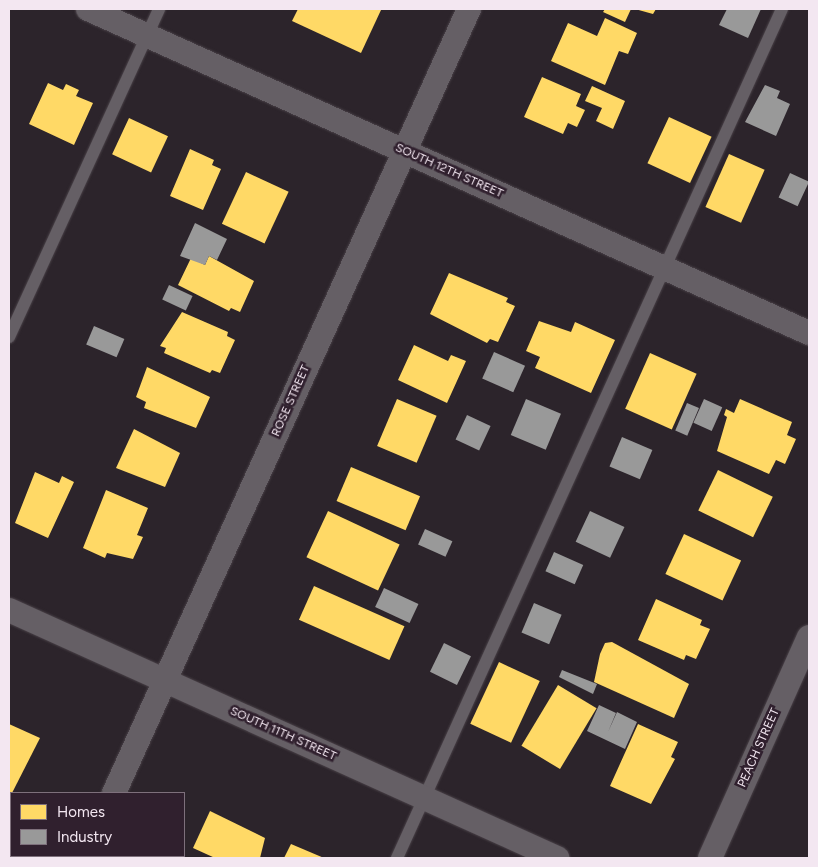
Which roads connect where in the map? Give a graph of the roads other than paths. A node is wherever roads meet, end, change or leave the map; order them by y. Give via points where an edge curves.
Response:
1 (88, 9) edge
2 (158, 9) edge
3 (470, 9) edge
4 (782, 9) edge
5 (146, 35) junction
6 (405, 151) junction
7 (664, 268) junction
8 (809, 333) edge
9 (9, 337) edge
10 (9, 610) edge
11 (809, 638) edge
12 (165, 680) junction
13 (114, 792) edge
14 (424, 798) junction
15 (397, 858) edge
16 (557, 858) edge
17 (710, 858) edge

1 - 5 street, SOUTH 12TH STREET
2 - 5 lane
3 - 6 street, ROSE STREET
4 - 7 lane
5 - 6 street, SOUTH 12TH STREET
5 - 9 lane
6 - 7 street, SOUTH 12TH STREET
6 - 12 street, ROSE STREET
7 - 8 street, SOUTH 12TH STREET
7 - 14 lane
10 - 12 street, SOUTH 11TH STREET
11 - 17 street, PEACH STREET
12 - 13 street, ROSE STREET
12 - 14 street, SOUTH 11TH STREET
14 - 15 lane
14 - 16 street, SOUTH 11TH STREET

